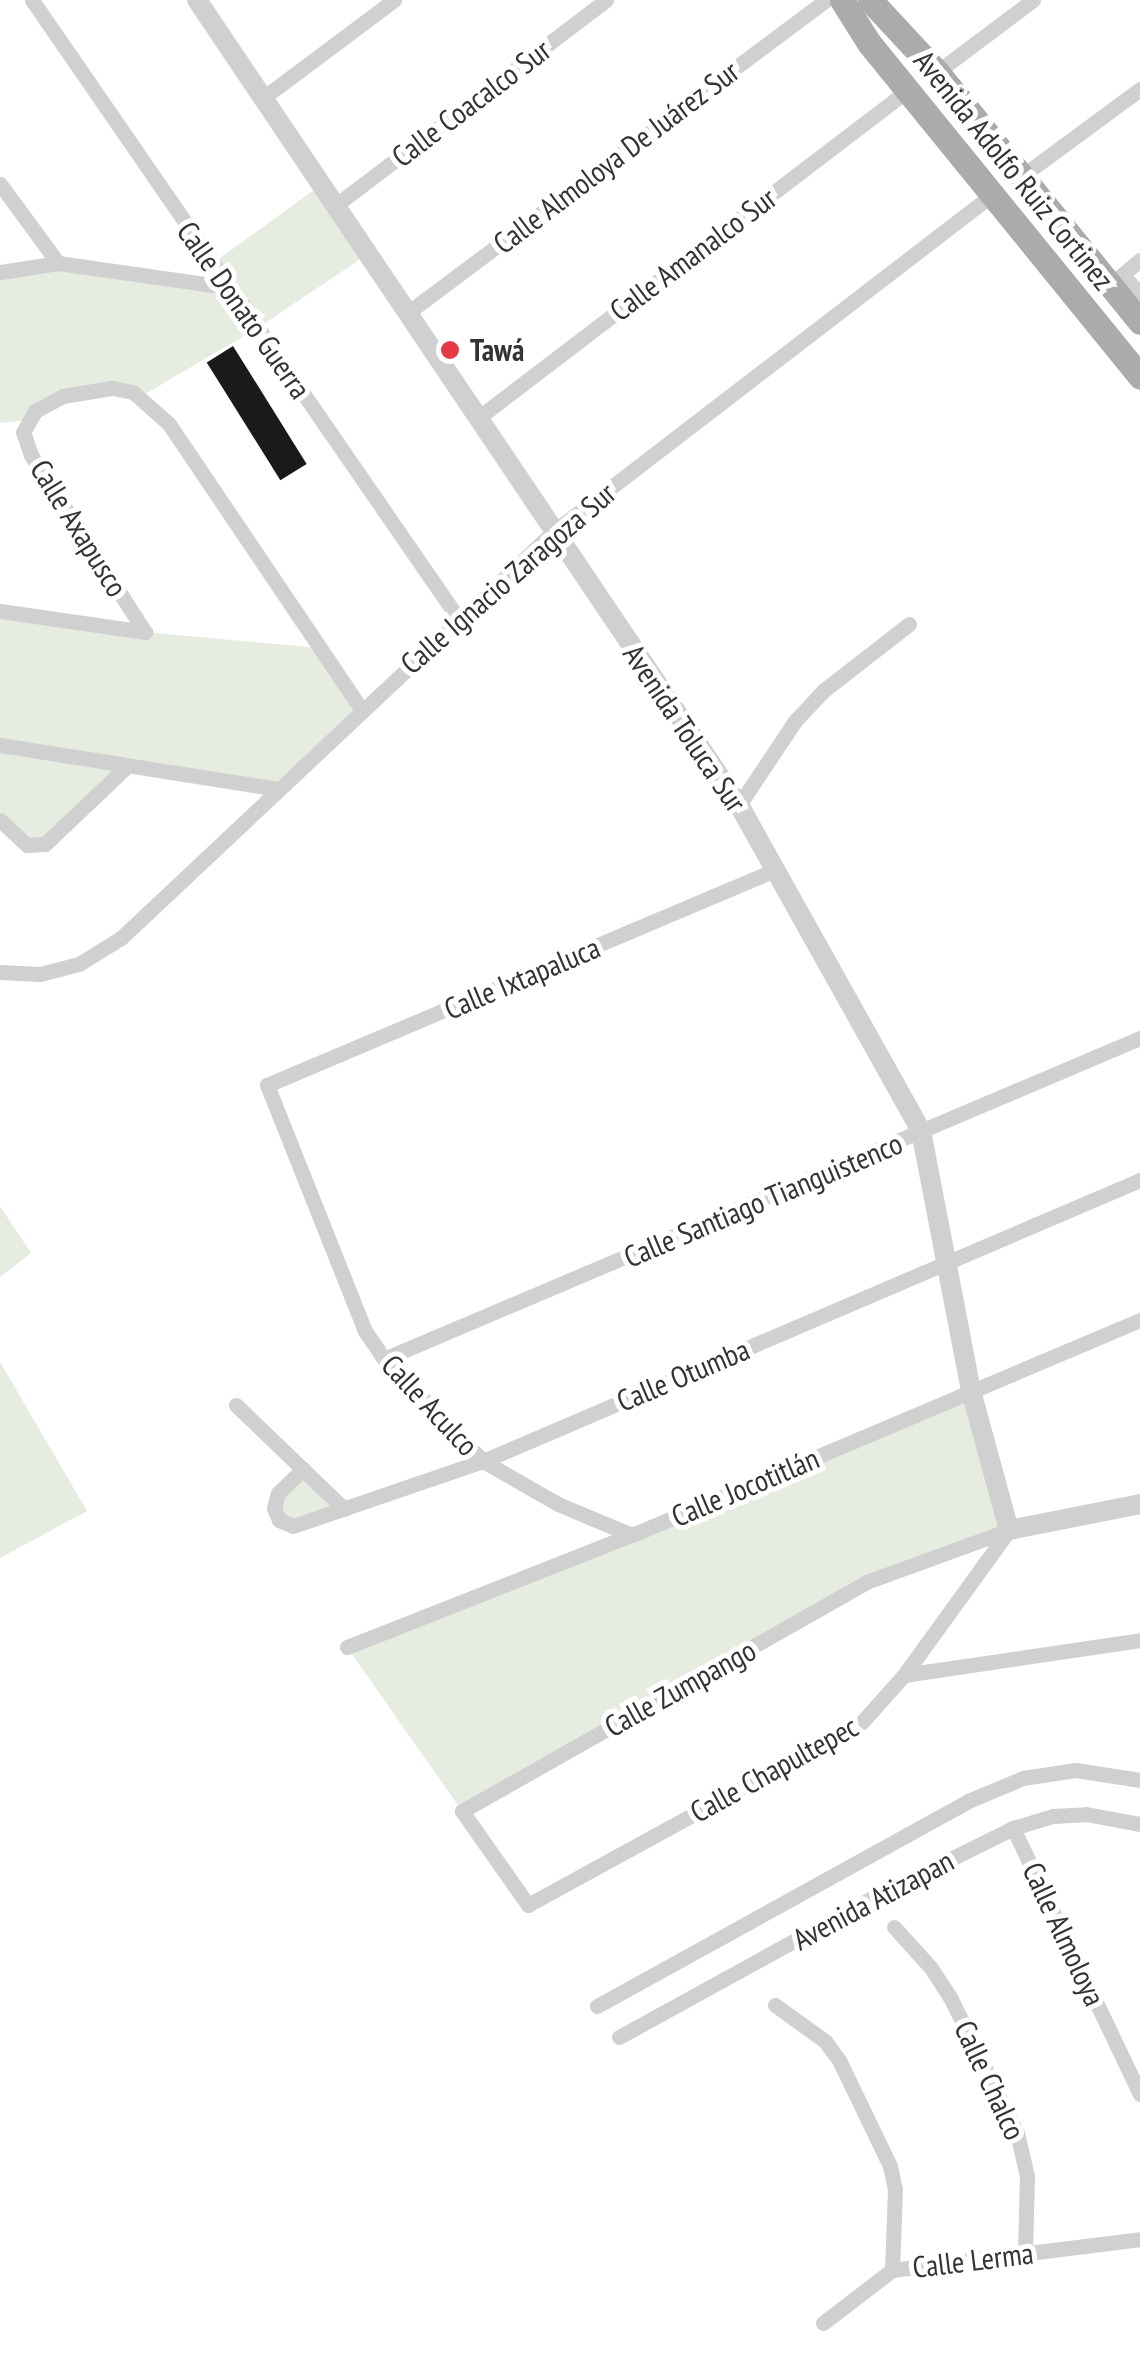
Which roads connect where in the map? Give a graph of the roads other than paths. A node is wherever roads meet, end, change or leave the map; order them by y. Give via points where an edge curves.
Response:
1 (32, 0) edge
2 (197, 0) edge
3 (394, 0) edge
4 (606, 0) edge
5 (826, 0) edge
6 (842, 0) edge
7 (870, 0) edge
8 (1033, 0) edge
9 (937, 72) junction
10 (908, 90) junction
11 (1140, 90) edge
12 (264, 98) junction
13 (1022, 176) junction
14 (0, 184) edge
15 (993, 194) junction
16 (336, 205) junction
17 (1140, 260) edge
18 (58, 263) junction
19 (0, 272) edge
20 (1116, 280) junction
21 (228, 288) junction
22 (1140, 293) edge
23 (406, 314) junction
24 (1140, 322) edge
25 (1140, 377) edge
26 (478, 418) junction
27 (552, 532) junction
28 (0, 611) edge
29 (458, 618) junction
30 (909, 624) dead end
31 (361, 708) junction
32 (0, 745) edge
33 (125, 768) junction
34 (278, 789) junction
35 (739, 805) junction
36 (0, 820) edge
37 (775, 870) junction
38 (0, 972) edge
39 (1140, 1038) edge
40 (267, 1085) joint
41 (921, 1131) junction
42 (1140, 1180) edge
43 (945, 1262) junction
44 (1140, 1320) edge
45 (384, 1359) junction
46 (971, 1391) junction
47 (236, 1405) dead end
48 (482, 1461) junction
49 (303, 1469) junction
50 (1140, 1504) edge
51 (344, 1509) junction
52 (1008, 1530) junction
53 (632, 1535) junction
54 (1140, 1640) edge
55 (348, 1647) dead end
56 (904, 1675) junction
57 (1140, 1780) edge
58 (1140, 1824) edge
59 (1013, 1828) junction
60 (528, 1905) joint
61 (894, 1927) dead end
62 (775, 2005) dead end
63 (598, 2006) dead end
64 (619, 2037) dead end
65 (1140, 2094) edge
66 (1140, 2239) edge
67 (1024, 2255) junction
68 (892, 2270) junction
69 (823, 2322) dead end

1 - 21 street, Calle Donato Guerra
2 - 12 street, Avenida Toluca Sur
3 - 12 street
4 - 16 street, Calle Coacalco Sur
5 - 23 street, Calle Almoloya De Juárez Sur
6 - 10 main road, Avenida Adolfo Ruiz Cortinez
7 - 9 main road, Avenida Adolfo Ruiz Cortinez
8 - 9 street
9 - 13 main road, Avenida Adolfo Ruiz Cortinez
10 - 15 main road, Avenida Adolfo Ruiz Cortinez
10 - 26 street, Calle Amanalco Sur
11 - 13 street
12 - 16 street, Avenida Toluca Sur
13 - 20 main road, Avenida Adolfo Ruiz Cortinez
14 - 18 street
15 - 25 main road, Avenida Adolfo Ruiz Cortinez
15 - 27 street, Calle Ignacio Zaragoza Sur
16 - 23 street, Avenida Toluca Sur
17 - 20 street
18 - 19 street
18 - 21 street
20 - 22 street
20 - 24 main road, Avenida Adolfo Ruiz Cortinez
21 - 29 street, Calle Donato Guerra
23 - 26 street, Avenida Toluca Sur
26 - 27 street, Avenida Toluca Sur
27 - 29 street, Calle Ignacio Zaragoza Sur
27 - 35 street, Avenida Toluca Sur
28 - 31 street, Calle Axapusco via 145,632 31,456 23,432 35,410 63,396 112,388 133,392 169,424
29 - 31 street, Calle Ignacio Zaragoza Sur
30 - 35 street via 823,691
31 - 34 street, Calle Ignacio Zaragoza Sur
32 - 33 street
33 - 34 street
33 - 36 street via 45,844 27,844
34 - 38 street, Calle Ignacio Zaragoza Sur via 122,938 79,964 40,974
35 - 37 street, Avenida Toluca Sur
37 - 40 street, Calle Ixtapaluca
37 - 41 street, Avenida Toluca Sur
39 - 41 street, Calle Santiago Tianguistenco
40 - 45 street, Calle Aculco via 365,1331
41 - 43 street, Avenida Toluca Sur
41 - 45 street, Calle Santiago Tianguistenco
42 - 43 street, Calle Otumba
43 - 46 street, Avenida Toluca Sur
43 - 48 street, Calle Otumba
44 - 46 street, Calle Jocotitlán
45 - 48 street, Calle Aculco
46 - 52 street, Avenida Toluca Sur
46 - 53 street, Calle Jocotitlán
47 - 49 street
48 - 51 street, Calle Otumba
48 - 53 street, Calle Aculco
49 - 51 street
49 - 51 street, Calle Otumba via 278,1493 279,1520 308,1524
50 - 52 street
52 - 56 street, Calle Chapultepec
52 - 60 street, Calle Zumpango via 869,1581 462,1811
53 - 55 street, Calle Jocotitlán
54 - 56 street
56 - 60 street, Calle Chapultepec via 862,1722
57 - 63 street via 1076,1770 1024,1778 986,1793
58 - 59 street, Avenida Atizapan via 1086,1814
59 - 64 street, Avenida Atizapan
59 - 65 street, Calle Almoloya
61 - 67 street, Calle Chalco via 950,1997 1017,2133 1026,2176
62 - 68 street via 839,2060 890,2166
66 - 67 street, Calle Lerma
67 - 68 street, Calle Lerma
68 - 69 street, Calle Lerma

